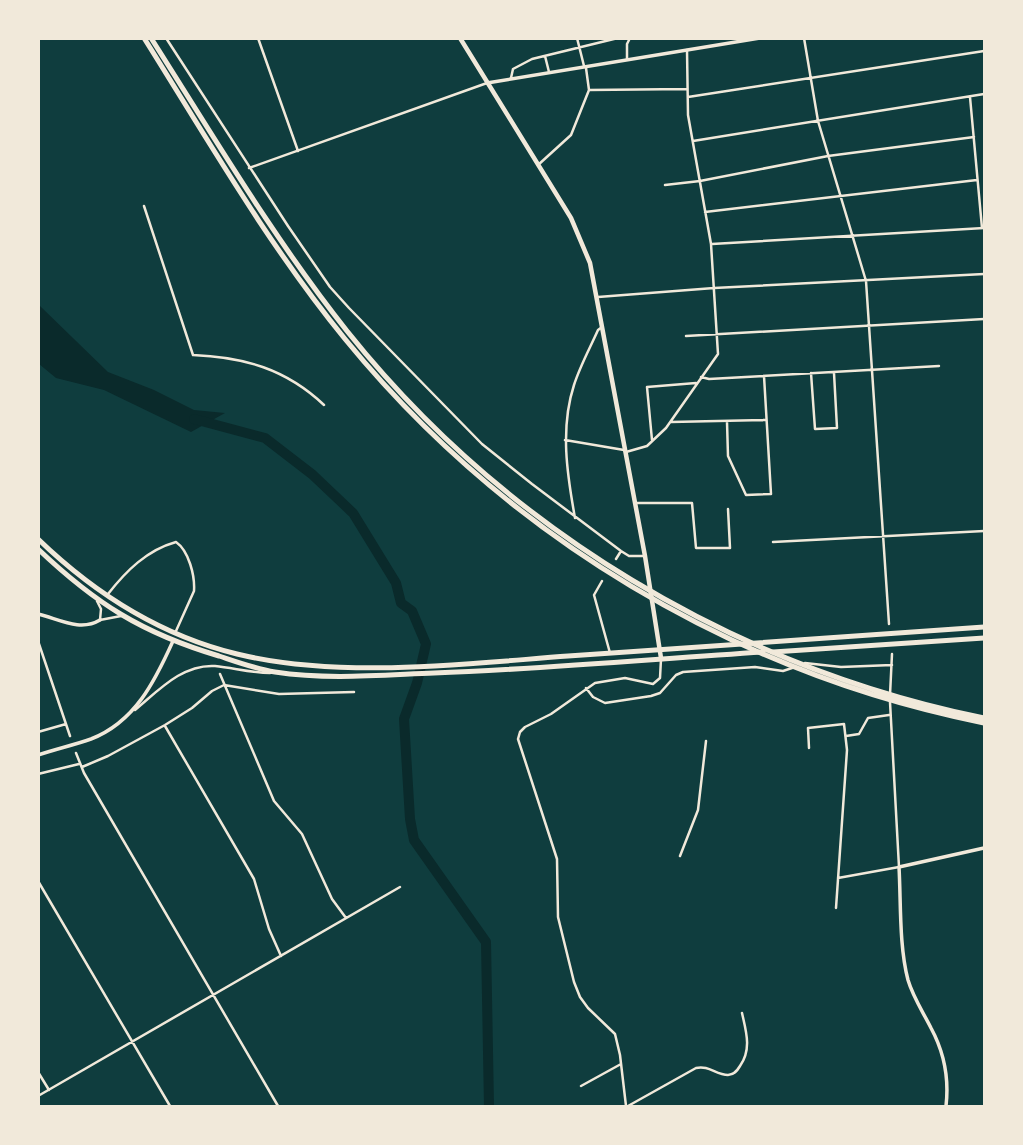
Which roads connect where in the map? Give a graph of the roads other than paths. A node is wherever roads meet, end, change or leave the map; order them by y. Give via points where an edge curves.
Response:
1 (144, 38) edge
2 (151, 38) edge
3 (166, 38) edge
4 (258, 38) edge
5 (460, 38) edge
6 (577, 38) edge
7 (618, 38) edge
8 (630, 38) edge
9 (760, 38) edge
10 (804, 38) edge
11 (578, 47) junction
12 (687, 50) junction
13 (985, 51) edge
14 (545, 56) junction
15 (627, 59) junction
16 (585, 66) junction
17 (549, 72) junction
18 (511, 78) junction
19 (810, 78) junction
20 (487, 83) junction
21 (688, 89) junction
22 (589, 90) junction
23 (985, 94) edge
24 (688, 97) junction
25 (971, 97) junction
26 (818, 121) junction
27 (974, 137) junction
28 (693, 141) junction
29 (298, 151) junction
30 (828, 156) junction
31 (538, 165) junction
32 (249, 168) junction
33 (977, 180) junction
34 (700, 181) junction
35 (665, 185) dead end
36 (839, 196) junction
37 (144, 206) dead end
38 (705, 212) junction
39 (983, 228) edge
40 (852, 236) junction
41 (711, 244) junction
42 (985, 274) edge
43 (866, 281) junction
44 (714, 288) junction
45 (598, 297) junction
46 (985, 319) edge
47 (603, 326) junction
48 (869, 326) junction
49 (717, 335) junction
50 (686, 337) dead end
51 (939, 366) dead end
52 (871, 369) junction
53 (811, 373) junction
54 (834, 373) junction
55 (764, 376) junction
56 (701, 377) junction
57 (698, 383) junction
58 (324, 405) dead end
59 (766, 420) junction
60 (670, 422) junction
61 (727, 422) junction
62 (565, 440) junction
63 (652, 440) junction
64 (626, 451) junction
65 (635, 503) junction
66 (728, 509) dead end
67 (575, 518) junction
68 (985, 531) edge
69 (882, 537) junction
70 (38, 539) edge
71 (773, 542) dead end
72 (38, 549) edge
73 (621, 551) junction
74 (645, 556) junction
75 (616, 559) dead end
76 (602, 581) dead end
77 (642, 589) junction
78 (106, 597) junction
79 (97, 600) junction
80 (38, 614) edge
81 (123, 617) junction
82 (100, 620) junction
83 (889, 624) dead end
84 (985, 627) edge
85 (175, 634) junction
86 (985, 638) edge
87 (38, 641) edge
88 (172, 641) junction
89 (661, 649) junction
90 (610, 653) junction
91 (892, 654) dead end
92 (661, 658) junction
93 (44, 660) junction
94 (38, 662) edge
95 (892, 665) junction
96 (284, 673) junction
97 (220, 674) dead end
98 (224, 685) junction
99 (586, 688) junction
100 (354, 692) dead end
101 (135, 710) junction
102 (890, 715) junction
103 (985, 720) edge
104 (66, 724) junction
105 (165, 724) junction
106 (38, 732) edge
107 (70, 736) dead end
108 (846, 736) junction
109 (706, 741) dead end
110 (809, 748) dead end
111 (76, 753) dead end
112 (38, 755) edge
113 (81, 765) junction
114 (38, 774) edge
115 (985, 848) edge
116 (680, 856) dead end
117 (899, 867) junction
118 (838, 878) junction
119 (38, 881) edge
120 (400, 887) dead end
121 (835, 908) dead end
122 (345, 918) junction
123 (281, 956) junction
124 (213, 995) junction
125 (742, 1013) dead end
126 (133, 1042) junction
127 (621, 1064) junction
128 (38, 1072) edge
129 (581, 1086) dead end
130 (49, 1090) junction
131 (38, 1096) edge
132 (170, 1107) edge
133 (278, 1107) edge
134 (627, 1107) edge
135 (946, 1107) edge

1 - 77 highway via 279,250 384,385 512,505 590,561
2 - 77 highway via 292,257 384,374 434,428 505,491
3 - 32 street
4 - 29 street
5 - 20 main road
6 - 11 street
7 - 11 street
8 - 15 street
9 - 12 street
10 - 19 street
11 - 14 street
11 - 16 street
12 - 15 street
12 - 21 street
13 - 19 street
14 - 17 street
14 - 18 street via 513,69
15 - 16 street
16 - 17 street
16 - 22 street
17 - 18 street
18 - 20 street
19 - 24 street
19 - 26 street
20 - 29 street
20 - 31 main road
21 - 22 street
21 - 24 street
22 - 31 street via 571,135
23 - 25 street
24 - 28 street
25 - 26 street
25 - 27 street
26 - 28 street
26 - 30 street
27 - 30 street
27 - 33 street
28 - 34 street
29 - 32 street
30 - 34 street
30 - 36 street
31 - 45 main road via 583,244
32 - 67 street via 349,308 482,444
33 - 36 street
33 - 39 street
34 - 35 street
34 - 38 street
36 - 38 street
36 - 40 street
37 - 58 street via 194,355 251,361 286,377
38 - 41 street
39 - 40 street
40 - 41 street
40 - 43 street
41 - 44 street
42 - 43 street
43 - 44 street
43 - 48 street
44 - 45 street
44 - 49 street
45 - 47 main road
46 - 48 street
47 - 62 street via 574,386
47 - 64 main road
48 - 49 street
48 - 52 street
49 - 50 street
49 - 56 street via 718,354
51 - 52 street
52 - 54 street
52 - 69 street
53 - 54 street
53 - 54 street via 816,429 837,428
53 - 55 street
55 - 56 street
55 - 59 street
56 - 57 street
57 - 60 street
57 - 63 street via 647,387
59 - 61 street
59 - 61 street via 771,494 746,495 728,456
60 - 61 street
60 - 63 street
62 - 64 street
62 - 67 street
63 - 64 street via 647,446
64 - 65 main road
65 - 66 street via 692,503 696,548 730,548
65 - 74 main road
67 - 73 street
68 - 69 street
69 - 71 street
69 - 83 street
70 - 78 highway
72 - 79 highway
73 - 74 street
73 - 75 street
74 - 89 main road
76 - 90 street via 594,595
77 - 103 highway via 718,634 776,660 859,691
78 - 85 highway
78 - 85 street via 136,563 176,542 189,561 195,585
79 - 81 highway
79 - 82 street
80 - 82 street via 83,626
81 - 82 street
81 - 88 highway
84 - 89 highway
85 - 88 street
85 - 90 highway via 235,653 318,666 470,663
86 - 92 highway
87 - 93 street
88 - 96 highway
88 - 101 street
89 - 90 highway
89 - 92 main road
91 - 95 street
92 - 96 highway via 470,672
92 - 99 street via 660,678 653,684 614,678
93 - 94 street
93 - 104 street
95 - 99 street via 832,667 810,662 783,671 755,667 695,670 676,675 660,693 605,703
95 - 102 street
96 - 101 street via 198,668 170,680
97 - 98 street
98 - 100 street via 279,694
98 - 105 street
98 - 122 street via 274,800 302,834
99 - 127 street via 525,727 518,739 557,859 558,917 577,991 615,1034
101 - 112 street via 91,739
102 - 108 street via 869,718 859,734
102 - 117 street
104 - 106 street
104 - 107 street
105 - 113 street via 108,756
105 - 123 street via 254,879
108 - 110 street via 844,724 808,728
108 - 118 street
109 - 116 street via 698,810
111 - 113 street
113 - 114 street
113 - 124 street
115 - 117 street
117 - 118 street
117 - 135 street via 906,972 941,1052
118 - 121 street
119 - 126 street
120 - 122 street
122 - 123 street
123 - 124 street
124 - 126 street
124 - 133 street
125 - 134 street via 747,1050 736,1072 726,1075 696,1068
126 - 130 street
126 - 132 street
127 - 129 street
127 - 134 street
128 - 130 street
130 - 131 street

